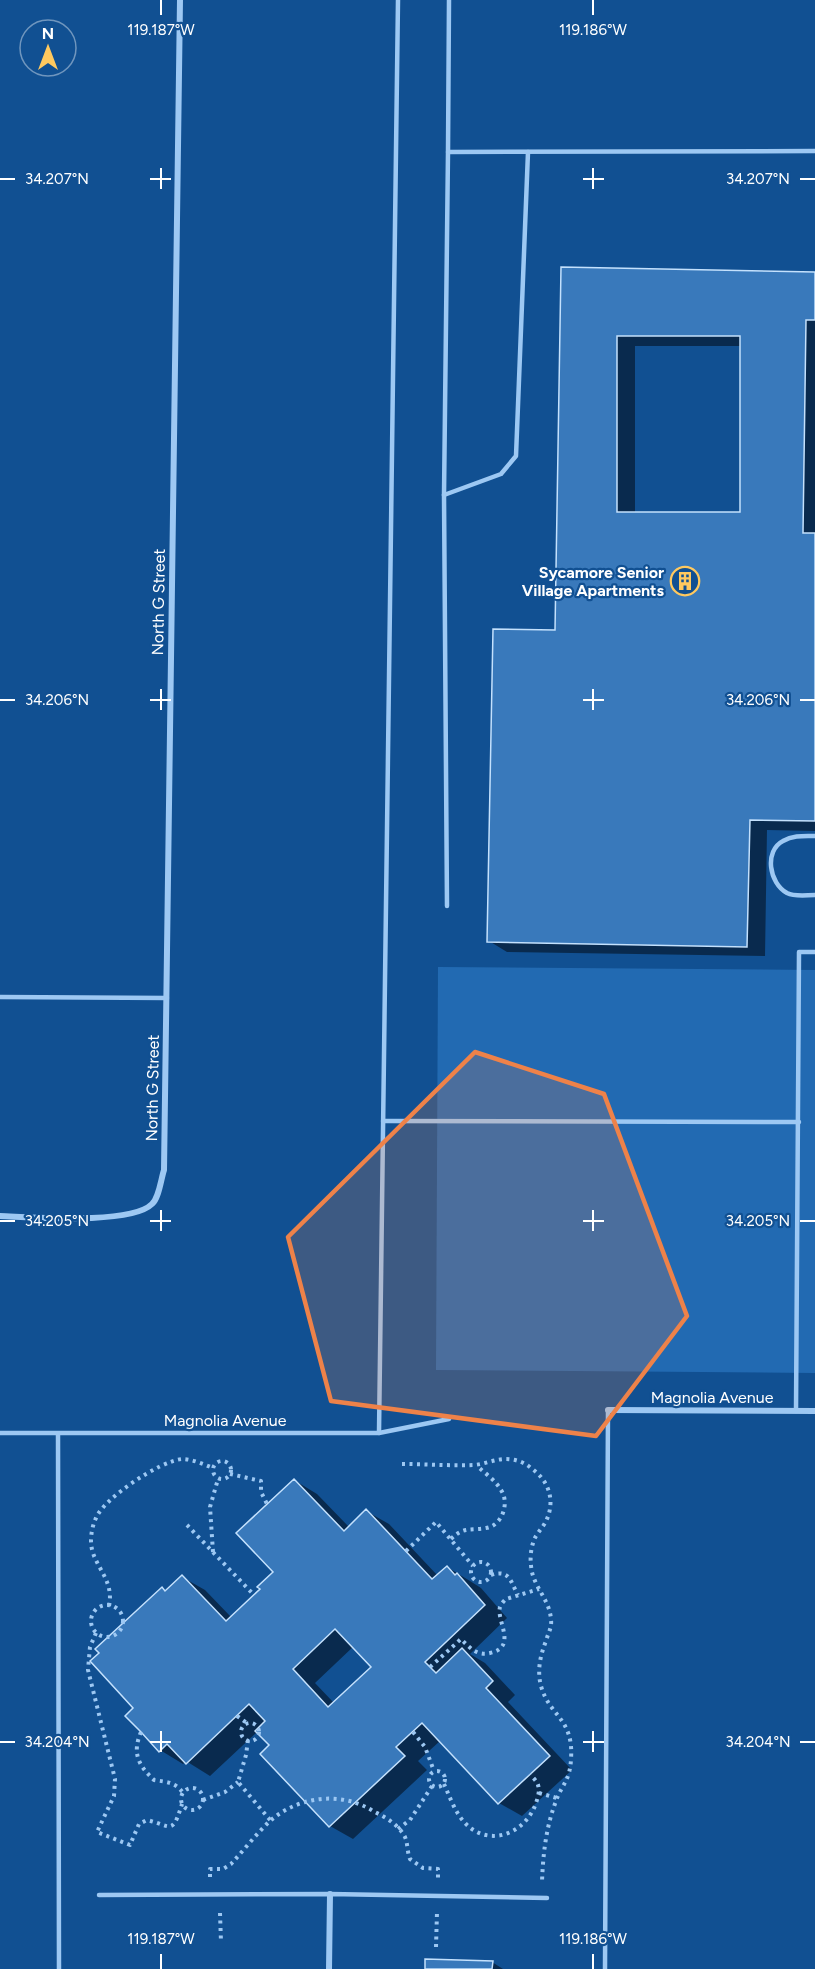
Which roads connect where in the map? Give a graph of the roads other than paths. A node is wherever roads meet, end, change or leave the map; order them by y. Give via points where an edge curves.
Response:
1 (180, 0) edge
2 (398, 0) edge
3 (449, 0) edge
4 (815, 151) edge
5 (448, 152) junction
6 (528, 152) junction
7 (444, 495) junction
8 (815, 836) edge
9 (815, 895) edge
10 (447, 906) dead end
11 (815, 952) edge
12 (0, 997) edge
13 (166, 998) junction
14 (383, 1121) junction
15 (799, 1122) junction
16 (0, 1216) edge
17 (608, 1410) joint
18 (796, 1411) junction
19 (815, 1411) edge
20 (449, 1419) dead end
21 (0, 1433) edge
22 (379, 1433) junction
23 (58, 1434) junction
24 (330, 1894) junction
25 (99, 1895) dead end
26 (545, 1898) road end
27 (59, 1969) edge
28 (329, 1969) edge
29 (605, 1969) edge

1 - 13 street, North G Street
2 - 14 lane
3 - 5 lane
4 - 6 lane
5 - 6 lane
5 - 7 lane
6 - 7 lane via 516,456 501,474
7 - 10 lane
8 - 9 lane via 792,836 781,841 771,856 772,873 778,885 795,896
11 - 15 lane via 799,952
12 - 13 lane
13 - 16 street, North G Street via 164,1170 154,1203 120,1216
14 - 15 lane
14 - 22 lane
15 - 18 lane
17 - 18 street, Magnolia Avenue
17 - 29 lane
18 - 19 street, Magnolia Avenue
20 - 22 lane, Magnolia Avenue
21 - 23 lane, Magnolia Avenue
22 - 23 lane, Magnolia Avenue
23 - 27 lane
24 - 25 lane
24 - 26 lane
24 - 28 street

